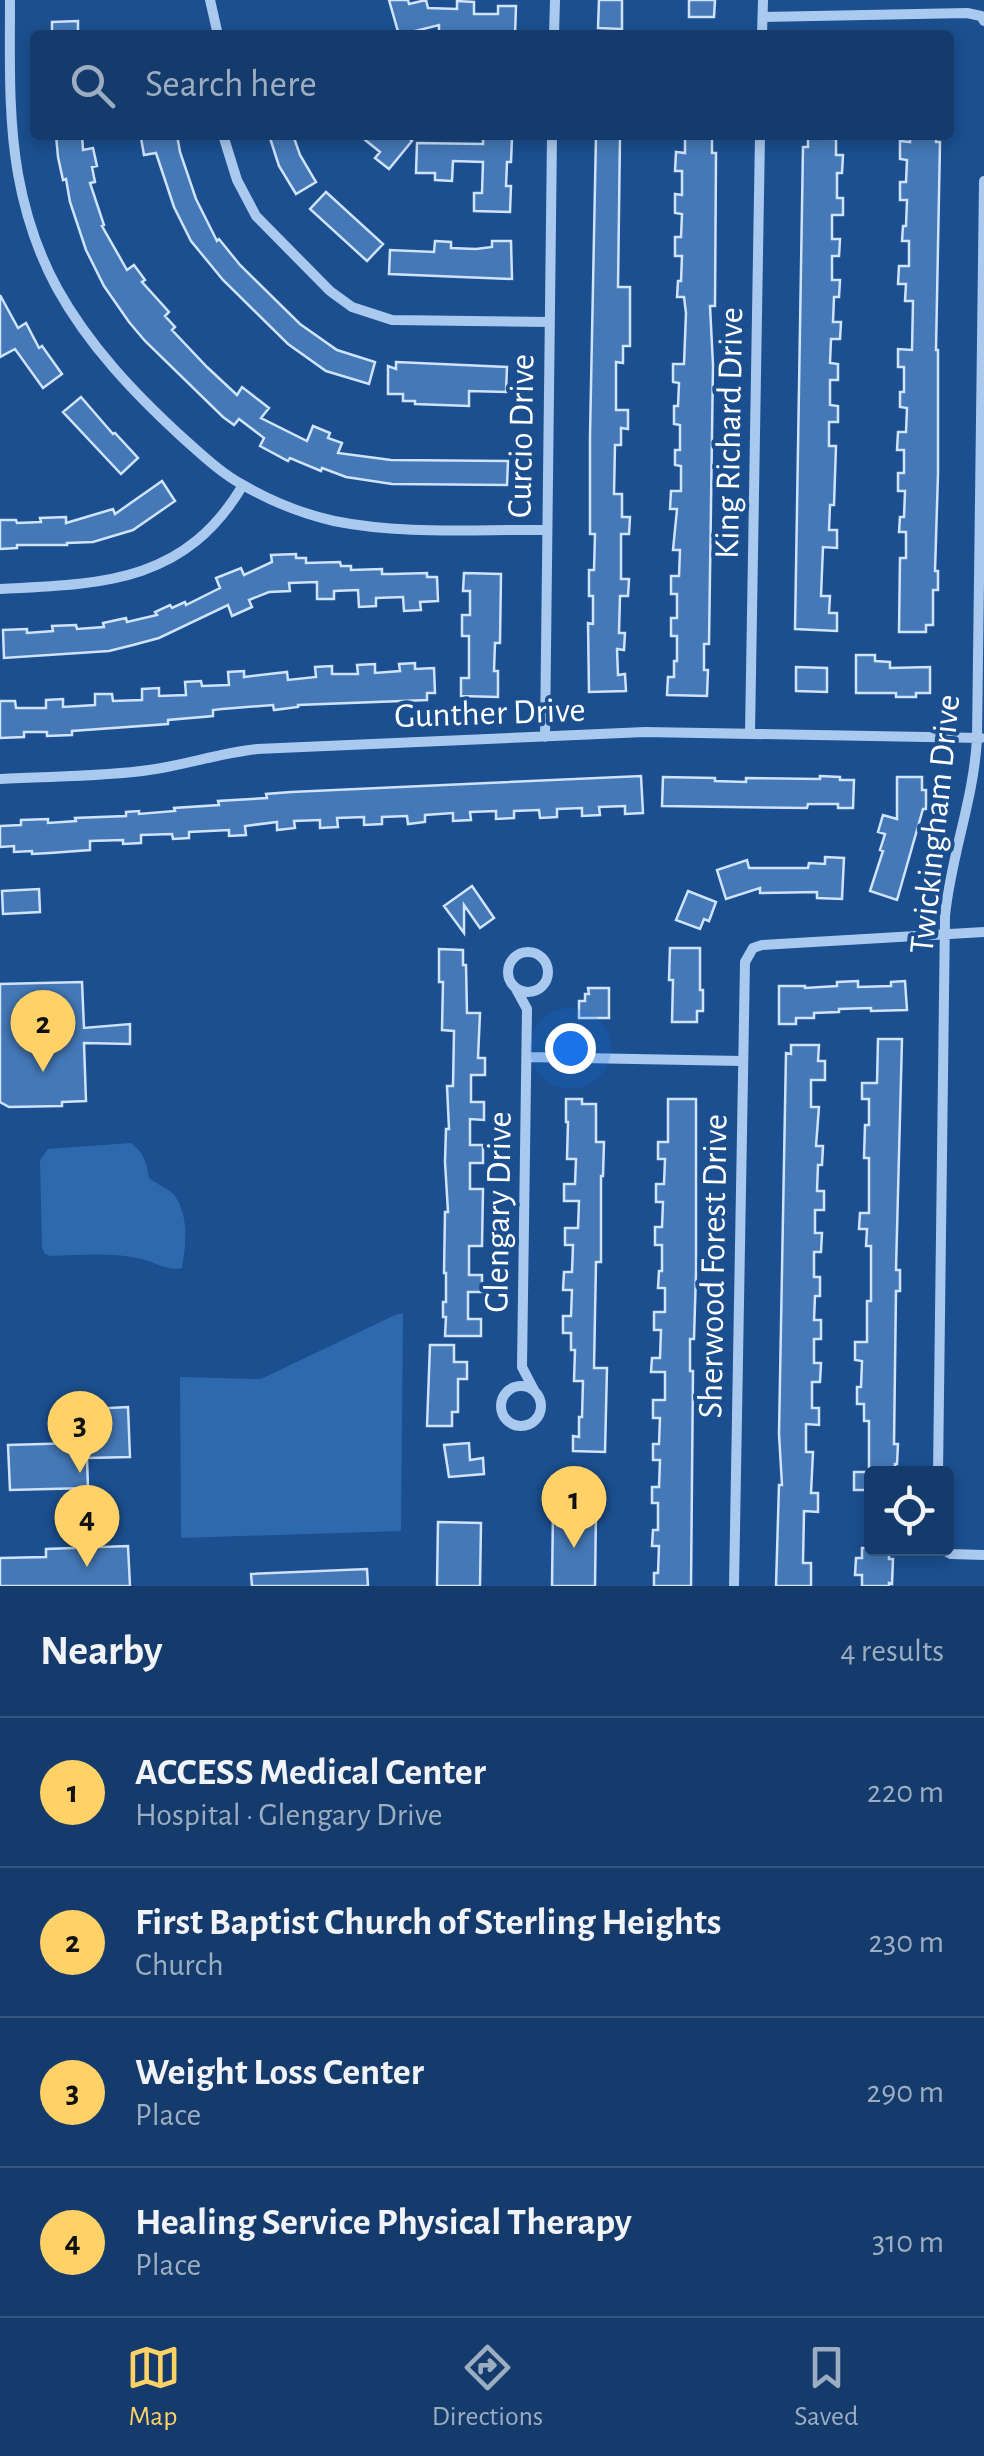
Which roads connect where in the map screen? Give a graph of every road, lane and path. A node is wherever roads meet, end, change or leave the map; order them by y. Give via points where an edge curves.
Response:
1 (10, 0) edge
2 (210, 0) edge
3 (555, 0) edge
4 (763, 0) edge
5 (762, 18) junction
6 (982, 19) edge
7 (217, 30) edge
8 (554, 30) edge
9 (762, 30) edge
10 (224, 140) edge
11 (552, 140) edge
12 (760, 140) edge
13 (984, 181) edge
14 (549, 322) junction
15 (243, 486) junction
16 (546, 530) junction
17 (0, 589) edge
18 (750, 733) junction
19 (545, 737) junction
20 (981, 738) edge
21 (0, 779) edge
22 (984, 932) edge
23 (946, 935) junction
24 (515, 988) junction
25 (540, 988) junction
26 (527, 1010) junction
27 (526, 1057) junction
28 (742, 1061) junction
29 (522, 1367) junction
30 (508, 1390) junction
31 (534, 1390) junction
32 (938, 1466) edge
33 (954, 1552) edge
34 (984, 1555) edge
35 (734, 1586) edge

1 - 15 street via 18,175 57,288 126,381
2 - 7 street
3 - 8 street
4 - 5 street
5 - 6 street via 968,12
5 - 9 street
10 - 14 street via 256,216 352,307 392,320
11 - 14 street, Curcio Drive
12 - 18 street, King Richard Drive
13 - 20 street, Twickingham Drive
14 - 16 street, Curcio Drive
15 - 16 street via 291,508 375,528
15 - 17 street via 219,522 157,566 88,584
16 - 19 street, Curcio Drive
18 - 19 street, Gunther Drive
18 - 20 street, Gunther Drive
19 - 21 street, Gunther Drive via 257,749 144,771
20 - 23 street, Twickingham Drive via 947,896
22 - 23 street
23 - 28 street, Sherwood Forest Drive via 753,948 745,962
23 - 32 street, Twickingham Drive
24 - 25 street
24 - 25 street via 508,964 531,952 547,964
24 - 26 street, Glengary Drive
25 - 26 street, Glengary Drive
26 - 27 street, Glengary Drive
27 - 28 street
27 - 29 street, Glengary Drive
28 - 35 street, Sherwood Forest Drive
29 - 30 street
29 - 31 street, Glengary Drive
30 - 31 street
30 - 31 street via 501,1408 518,1426 540,1415
33 - 34 street

